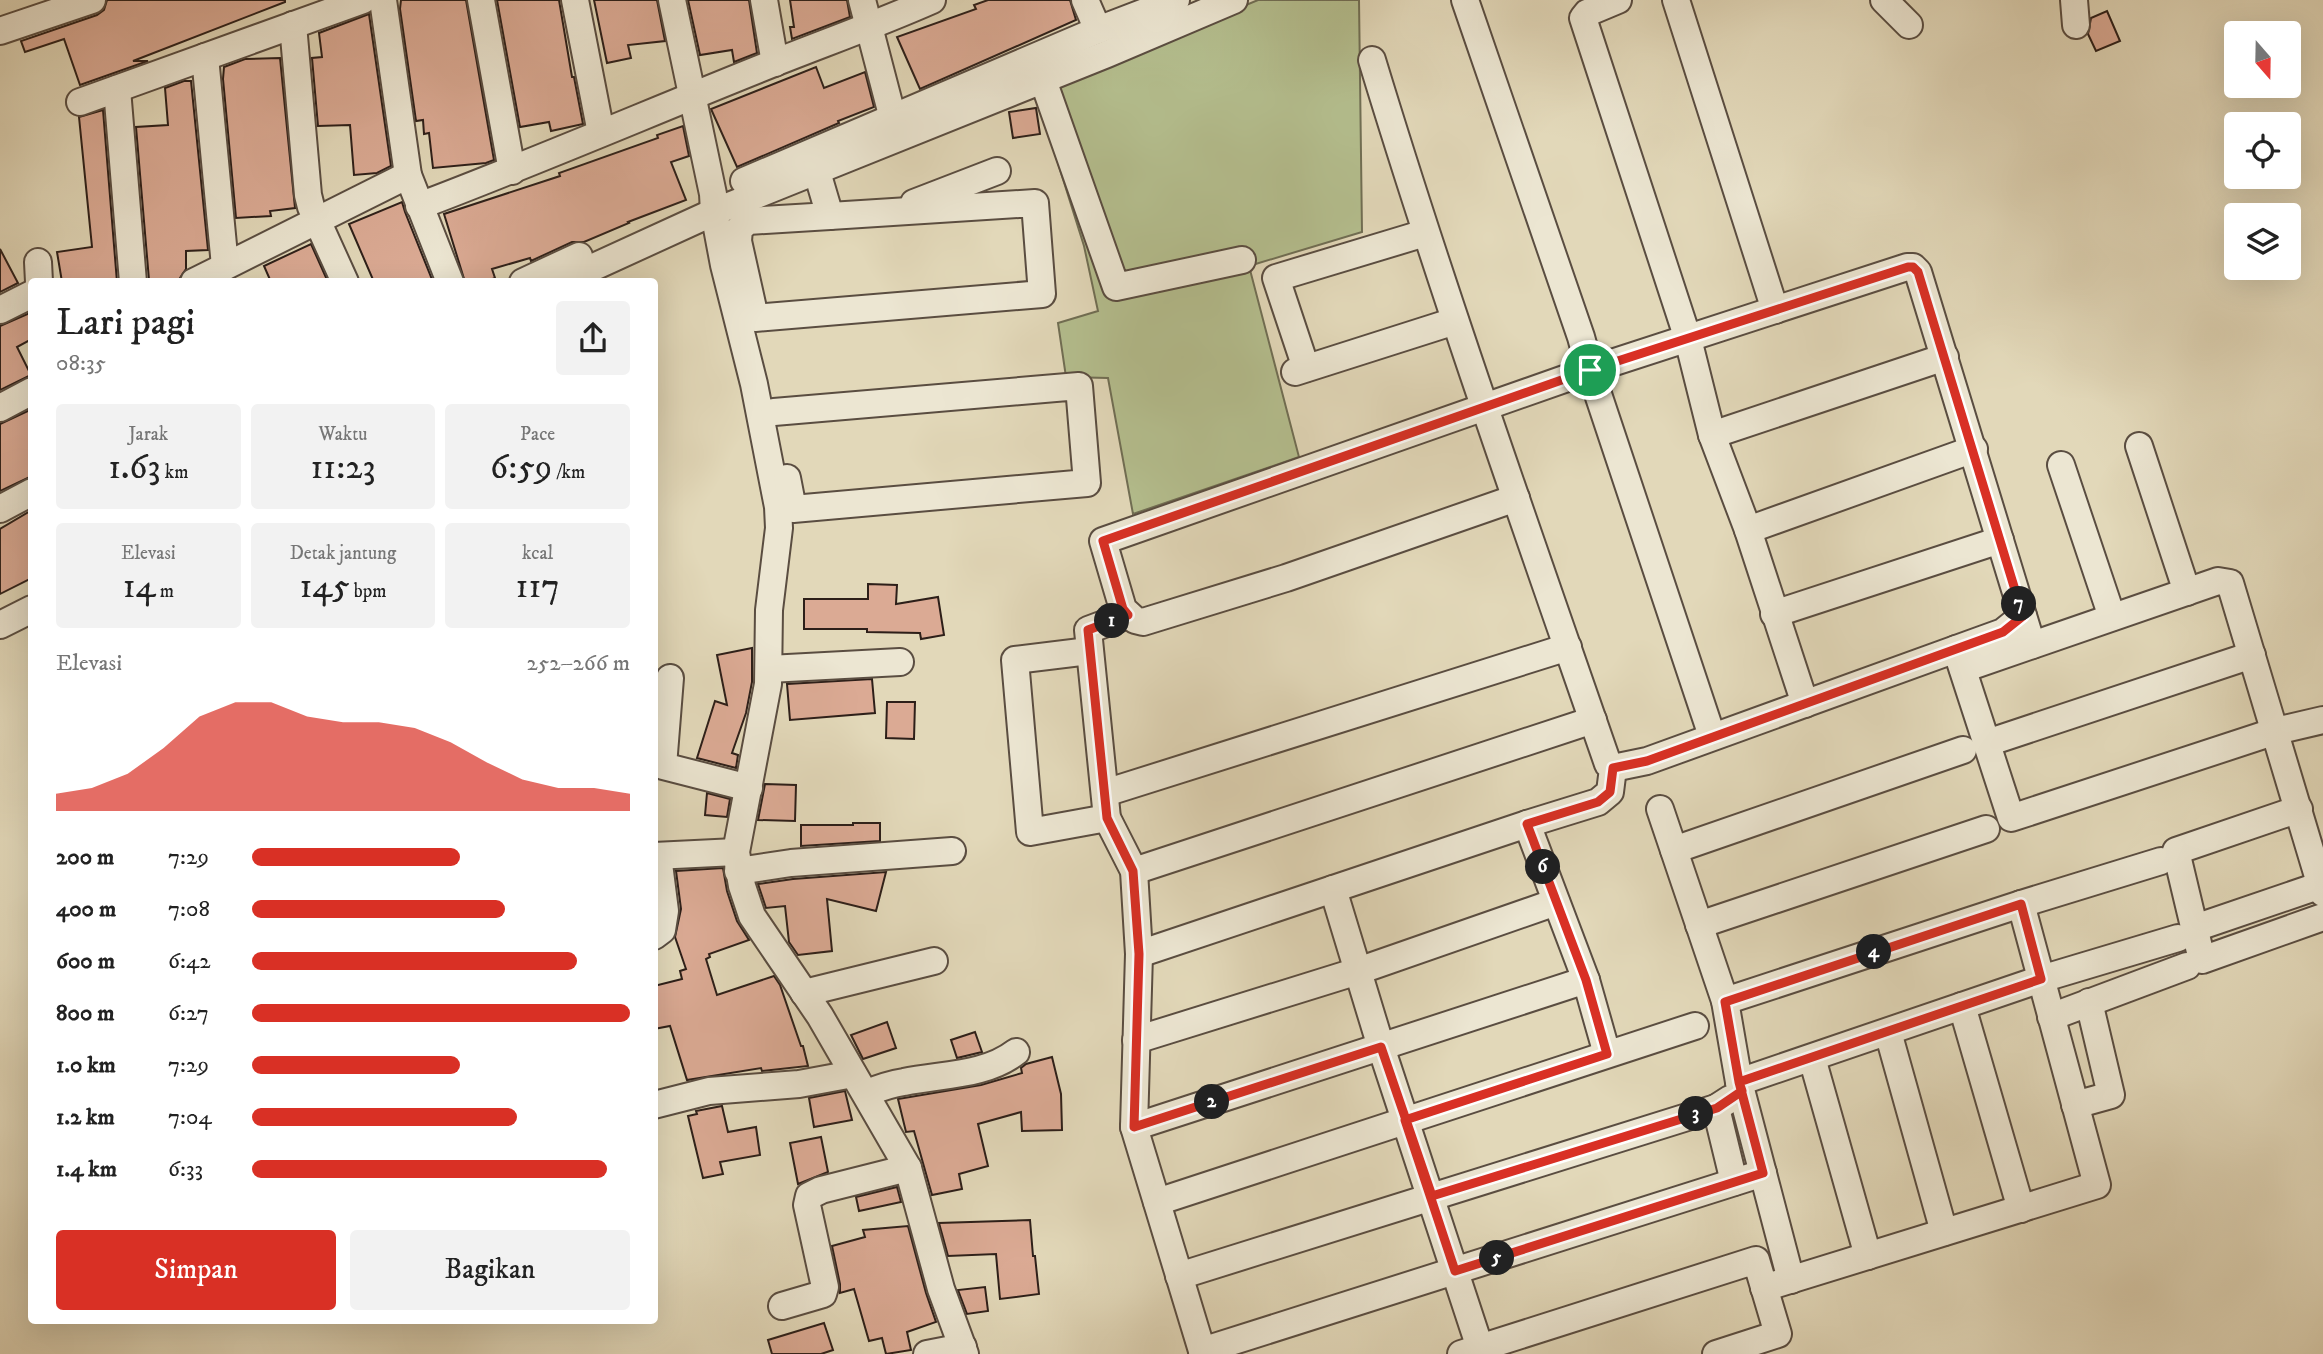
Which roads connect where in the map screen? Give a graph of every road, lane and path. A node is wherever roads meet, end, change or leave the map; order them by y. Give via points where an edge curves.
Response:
1 (363, 0) edge
2 (383, 0) edge
3 (481, 0) edge
4 (575, 0) edge
5 (672, 0) edge
6 (764, 0) edge
7 (862, 0) edge
8 (932, 0) edge
9 (1085, 0) edge
10 (1176, 0) edge
11 (1234, 0) edge
12 (1465, 0) edge
13 (1618, 0) edge
14 (1676, 0) edge
15 (1884, 0) edge
16 (85, 1) edge
17 (293, 25) junction
18 (1909, 25) dead end
19 (868, 29) junction
20 (1098, 30) junction
21 (0, 31) edge
22 (205, 57) junction
23 (1372, 60) dead end
24 (775, 63) junction
25 (1043, 80) junction
26 (117, 89) junction
27 (691, 98) junction
28 (80, 102) dead end
29 (895, 129) junction
30 (601, 133) junction
31 (512, 171) junction
32 (997, 171) dead end
33 (817, 172) junction
34 (408, 175) junction
35 (713, 203) junction
36 (419, 206) junction
37 (888, 214) junction
38 (830, 216) junction
39 (319, 221) junction
40 (1425, 233) junction
41 (1242, 260) dead end
42 (225, 266) junction
43 (133, 278) edge
44 (202, 278) edge
45 (343, 278) edge
46 (448, 278) edge
47 (533, 278) edge
48 (569, 278) edge
49 (28, 296) edge
50 (0, 310) edge
51 (1775, 310) junction
52 (755, 318) junction
53 (1455, 321) junction
54 (1688, 339) junction
55 (1945, 357) junction
56 (1590, 370) junction
57 (28, 393) edge
58 (1484, 407) junction
59 (0, 408) edge
60 (774, 412) junction
61 (1712, 435) junction
62 (2139, 446) dead end
63 (1974, 449) junction
64 (2061, 465) dead end
65 (28, 494) edge
66 (1516, 498) junction
67 (0, 509) edge
68 (1748, 530) junction
69 (2000, 540) junction
70 (2187, 592) junction
71 (28, 611) edge
72 (1774, 614) junction
73 (1128, 615) junction
74 (2023, 616) junction
75 (2112, 617) junction
76 (0, 625) edge
77 (2032, 645) junction
78 (1568, 647) junction
79 (1089, 651) junction
80 (2252, 655) junction
81 (1960, 659) junction
82 (900, 662) dead end
83 (768, 669) junction
84 (670, 678) dead end
85 (1805, 704) junction
86 (1593, 720) junction
87 (2323, 720) edge
88 (2276, 732) junction
89 (1712, 736) junction
90 (1975, 747) junction
91 (659, 765) edge
92 (1613, 768) junction
93 (749, 788) junction
94 (1106, 805) junction
95 (1660, 809) dead end
96 (2298, 809) junction
97 (1527, 824) junction
98 (1986, 829) dead end
99 (1674, 850) junction
100 (952, 852) dead end
101 (658, 856) edge
102 (2161, 861) dead end
103 (737, 862) junction
104 (658, 870) edge
105 (1133, 871) junction
106 (1333, 889) junction
107 (2322, 889) edge
108 (1556, 902) junction
109 (2021, 904) junction
110 (2323, 917) edge
111 (1699, 925) junction
112 (658, 933) edge
113 (2186, 933) junction
114 (1139, 954) junction
115 (934, 961) dead end
116 (2187, 966) dead end
117 (1358, 971) junction
118 (2041, 979) junction
119 (1586, 980) junction
120 (804, 993) junction
121 (1725, 1002) junction
122 (2089, 1002) junction
123 (1962, 1006) junction
124 (2051, 1017) junction
125 (1695, 1026) dead end
126 (1888, 1032) junction
127 (1136, 1040) junction
128 (1381, 1047) junction
129 (1016, 1052) dead end
130 (1607, 1054) junction
131 (1812, 1058) junction
132 (860, 1083) junction
133 (1740, 1087) junction
134 (658, 1104) edge
135 (2075, 1105) junction
136 (1717, 1108) junction
137 (1405, 1120) junction
138 (1134, 1127) junction
139 (908, 1168) junction
140 (1763, 1173) junction
141 (1734, 1182) junction
142 (1432, 1196) junction
143 (1157, 1202) junction
144 (2021, 1209) junction
145 (1944, 1232) junction
146 (1868, 1256) junction
147 (1455, 1271) junction
148 (1179, 1276) junction
149 (1791, 1280) junction
150 (1765, 1288) junction
151 (782, 1306) dead end
152 (964, 1351) edge
153 (1203, 1352) edge
154 (1474, 1352) edge
155 (927, 1354) edge
156 (1716, 1354) edge

1 - 17 street
2 - 34 street
3 - 31 street
4 - 30 street
5 - 27 street
6 - 24 street
7 - 19 street
8 - 19 street
9 - 20 street
10 - 20 street
11 - 25 street
12 - 56 street
13 - 54 street via 1583,18
14 - 51 street
15 - 18 street
16 - 21 street
17 - 22 street
17 - 39 street via 307,185
19 - 24 street
19 - 29 street
20 - 29 street
22 - 26 street
22 - 42 street
23 - 40 street
24 - 27 street
25 - 29 street
25 - 41 street via 1116,287
26 - 28 street
26 - 43 street
27 - 30 street
27 - 35 street
29 - 33 street
29 - 35 street
30 - 31 street
31 - 36 street
32 - 37 street
33 - 35 street
33 - 38 street
34 - 36 street
34 - 39 street
35 - 47 street
35 - 48 street
35 - 83 street via 778,506
36 - 46 street
37 - 38 street
37 - 52 street via 1035,202 1042,295
38 - 52 street via 748,221 739,229
39 - 42 street
39 - 45 street
40 - 53 street
40 - 53 street via 1276,278 1301,370
42 - 44 street
49 - 50 street
51 - 54 street
51 - 55 street via 1913,267
52 - 60 street
53 - 58 street
54 - 56 street
54 - 61 street
55 - 61 street
55 - 63 street
56 - 58 street
56 - 89 street
57 - 59 street
58 - 66 street
58 - 73 street via 1103,541
60 - 60 street via 793,509 1087,484 1079,386
61 - 68 street
62 - 70 street
63 - 68 street
63 - 69 street
64 - 75 street
65 - 67 street
66 - 73 street via 1143,622
66 - 78 street
68 - 72 street
69 - 72 street
69 - 74 street
70 - 75 street
70 - 80 street via 2218,581 2230,583
71 - 76 street
72 - 85 street
73 - 79 street via 1088,630
74 - 77 street
74 - 81 street
75 - 77 street
77 - 81 street
78 - 86 street
78 - 94 street
79 - 94 street
79 - 94 street via 1015,660 1030,832
80 - 88 street
80 - 90 street
81 - 85 street
81 - 90 street
82 - 83 street
83 - 93 street
84 - 91 street
85 - 89 street
86 - 92 street
86 - 105 street
87 - 88 street
88 - 90 street via 2011,818
88 - 96 street
89 - 92 street via 1647,761
90 - 99 street
91 - 93 street
92 - 97 street via 1610,792 1598,802
93 - 103 street
94 - 105 street
95 - 99 street
96 - 107 street
96 - 113 street via 2176,851
97 - 106 street
97 - 108 street
98 - 111 street
99 - 111 street
100 - 103 street via 791,863
101 - 103 street
102 - 109 street
103 - 120 street via 752,916
104 - 112 street via 665,918
105 - 114 street
106 - 114 street
106 - 117 street
107 - 113 street
108 - 117 street
108 - 119 street
109 - 118 street
109 - 121 street
110 - 113 street via 2202,960
111 - 121 street
113 - 118 street
114 - 127 street
115 - 120 street
116 - 122 street
117 - 127 street
117 - 128 street
118 - 123 street
118 - 124 street
119 - 128 street
119 - 130 street
120 - 132 street
121 - 133 street
122 - 124 street
122 - 135 street via 2111,1096
123 - 126 street
123 - 144 street
124 - 135 street
125 - 130 street
126 - 131 street
126 - 145 street
127 - 138 street
128 - 137 street
128 - 138 street
129 - 132 street via 987,1068 904,1082
130 - 137 street
131 - 133 street
131 - 146 street
132 - 134 street via 709,1091
132 - 139 street
133 - 136 street
133 - 140 street
135 - 144 street via 2097,1185
136 - 141 street
136 - 142 street
137 - 142 street
137 - 143 street
138 - 143 street
139 - 151 street via 809,1196 807,1205 825,1287 817,1297
139 - 152 street via 941,1289
140 - 141 street
140 - 149 street
141 - 147 street
142 - 147 street
142 - 148 street
143 - 148 street
144 - 145 street
145 - 146 street
146 - 149 street
147 - 153 street
147 - 154 street
148 - 153 street
149 - 150 street
150 - 154 street via 1756,1260
150 - 156 street via 1778,1334
152 - 155 street

